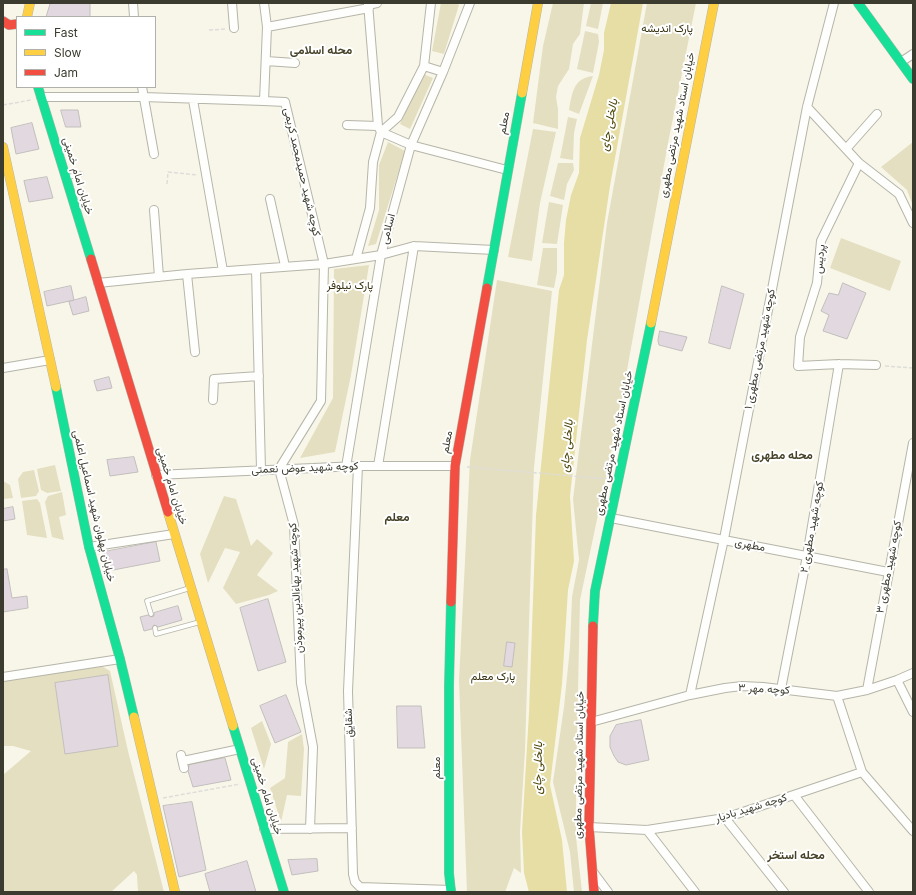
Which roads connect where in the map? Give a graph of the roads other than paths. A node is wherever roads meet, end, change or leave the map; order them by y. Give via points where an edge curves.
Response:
1 (30, 3) edge
2 (133, 3) edge
3 (232, 3) edge
4 (264, 3) edge
5 (378, 3) edge
6 (431, 3) edge
7 (470, 3) edge
8 (538, 3) edge
9 (714, 3) edge
10 (834, 3) edge
11 (861, 4) edge
12 (368, 5) edge
13 (27, 16) edge
14 (134, 16) edge
15 (3, 21) edge
16 (16, 24) edge
17 (267, 27) junction
18 (234, 28) road end
19 (913, 54) edge
20 (266, 61) junction
21 (901, 62) junction
22 (295, 63) dead end
23 (424, 66) junction
24 (443, 72) junction
25 (913, 79) edge
26 (38, 88) edge
27 (142, 88) edge
28 (41, 97) junction
29 (143, 97) junction
30 (193, 100) junction
31 (264, 101) junction
32 (807, 107) junction
33 (877, 114) dead end
34 (347, 125) dead end
35 (380, 129) junction
36 (411, 145) junction
37 (3, 147) edge
38 (846, 149) junction
39 (154, 154) dead end
40 (859, 163) junction
41 (507, 170) junction
42 (81, 174) dead end
43 (65, 177) junction
44 (270, 199) dead end
45 (154, 210) dead end
46 (913, 223) edge
47 (414, 246) junction
48 (494, 250) junction
49 (381, 255) junction
50 (356, 259) junction
51 (324, 264) junction
52 (285, 266) junction
53 (256, 269) junction
54 (223, 271) junction
55 (187, 274) junction
56 (159, 277) junction
57 (98, 283) junction
58 (196, 352) dead end
59 (50, 360) junction
60 (839, 364) junction
61 (876, 366) road end
62 (3, 368) edge
63 (259, 376) junction
64 (213, 400) dead end
65 (913, 443) edge
66 (358, 466) junction
67 (378, 466) junction
68 (455, 466) junction
69 (346, 467) junction
70 (279, 469) junction
71 (261, 470) junction
72 (156, 475) junction
73 (611, 518) junction
74 (174, 534) junction
75 (724, 539) junction
76 (89, 547) junction
77 (807, 556) junction
78 (888, 572) junction
79 (191, 588) junction
80 (151, 614) dead end
81 (201, 622) junction
82 (155, 628) dead end
83 (120, 659) junction
84 (913, 673) edge
85 (3, 677) edge
86 (897, 680) junction
87 (781, 688) junction
88 (867, 690) junction
89 (690, 695) junction
90 (837, 696) junction
91 (913, 712) edge
92 (591, 722) junction
93 (240, 749) junction
94 (183, 761) dead end
95 (862, 772) junction
96 (794, 795) junction
97 (725, 818) junction
98 (589, 827) junction
99 (352, 828) junction
100 (264, 829) junction
101 (310, 829) junction
102 (647, 830) junction
103 (913, 831) edge
104 (592, 872) junction
105 (451, 891) edge
106 (175, 892) edge
107 (284, 892) edge
108 (594, 892) edge
109 (608, 892) edge
110 (695, 892) edge
111 (784, 892) edge
112 (869, 892) edge

1 - 13 main road
2 - 14 street
3 - 18 street
4 - 17 street
5 - 12 street
6 - 23 street
7 - 24 street, اسلامی
8 - 41 main road, معلم
9 - 73 main road, خیابان استاد شهید مرتضی مطهری
10 - 32 street, کوچه شهید مرتضی مطهری ۱
11 - 21 main road
12 - 17 street
12 - 35 street
15 - 16 main road
17 - 20 street
19 - 21 street
20 - 22 street
20 - 31 street
21 - 25 main road
23 - 24 street
23 - 35 street via 398,116
24 - 36 street, اسلامی
26 - 28 main road, خیابان امام خمینی
27 - 29 street
28 - 29 street via 102,94
28 - 43 main road, خیابان امام خمینی
29 - 30 street
29 - 39 street
30 - 31 street
30 - 54 street
31 - 51 street, کوچه شهید حمیدمحمد کریمی via 285,102
32 - 38 street
32 - 75 street, کوچه شهید مرتضی مطهری ۱
33 - 38 street
34 - 35 street
35 - 36 street
35 - 50 street via 373,162 370,208
36 - 41 street
36 - 49 street, اسلامی
37 - 59 main road, خیابان پهلوان شهید اسماعیل اعلمی
38 - 40 street
40 - 46 street via 899,194
40 - 60 street, پردیس via 821,240 817,283 800,337 798,366
41 - 48 main road, معلم
42 - 43 lane
43 - 57 main road, خیابان امام خمینی
44 - 52 street
45 - 56 street
47 - 48 street
47 - 49 street
47 - 67 street
48 - 68 main road, معلم
49 - 50 street
49 - 69 street, اسلامی
50 - 51 street
51 - 52 street
51 - 70 street via 321,401
52 - 53 street
53 - 54 street
53 - 63 street
54 - 55 street
55 - 56 street
55 - 58 street
56 - 57 street
57 - 72 main road, خیابان امام خمینی
59 - 62 street
59 - 76 main road, خیابان پهلوان شهید اسماعیل اعلمی
60 - 61 street, پردیس
60 - 77 street, کوچه شهید مطهری ۲
63 - 64 street via 214,379
63 - 71 street
65 - 78 street, کوچه شهید مطهری ۳
66 - 67 street, کوچه شهید عوض نعمتی
66 - 69 street, کوچه شهید عوض نعمتی
66 - 99 street, شقایق via 348,691
67 - 68 street, کوچه شهید عوض نعمتی
68 - 105 main road, معلم via 449,686
69 - 70 street, کوچه شهید عوض نعمتی
70 - 71 street, کوچه شهید عوض نعمتی
70 - 101 street, کوچه شهید بهاءالدین پیرموذن via 294,525 301,683 313,747
71 - 72 street, کوچه شهید عوض نعمتی
72 - 74 main road, خیابان امام خمینی
73 - 75 street, مطهری
73 - 92 main road, خیابان استاد شهید مرتضی مطهری via 594,591
74 - 76 street
74 - 79 main road, خیابان امام خمینی
75 - 77 street, مطهری
75 - 89 street, کوچه شهید مرتضی مطهری ۱
76 - 83 main road, خیابان پهلوان شهید اسماعیل اعلمی
77 - 78 street, مطهری
77 - 87 street, کوچه شهید مطهری ۲
78 - 88 street, کوچه شهید مطهری ۳
79 - 80 lane via 147,601
79 - 81 main road, خیابان امام خمینی
81 - 82 lane via 156,634
81 - 93 main road, خیابان امام خمینی
83 - 85 street
83 - 106 main road, خیابان پهلوان شهید اسماعیل اعلمی
84 - 86 street, کوچه مهر ۳
86 - 88 street, کوچه مهر ۳
86 - 91 street
87 - 89 street, کوچه مهر ۳ via 742,686
87 - 90 street, کوچه مهر ۳
88 - 90 street, کوچه مهر ۳
89 - 92 street, کوچه مهر ۳
90 - 95 street
92 - 98 main road, خیابان استاد شهید مرتضی مطهری
93 - 94 street
93 - 100 main road, خیابان امام خمینی
95 - 96 street, کوچه شهید بادیار
95 - 103 street
96 - 97 street, کوچه شهید بادیار
96 - 112 street
97 - 102 street, کوچه شهید بادیار
97 - 111 street
98 - 102 street, کوچه شهید بادیار
98 - 104 main road, خیابان استاد شهید مرتضی مطهری
99 - 101 street
99 - 105 street, شقایق via 353,874 355,882 360,887
100 - 101 street
100 - 107 main road, خیابان امام خمینی
102 - 110 street
104 - 108 main road, خیابان استاد شهید مرتضی مطهری
104 - 109 street

